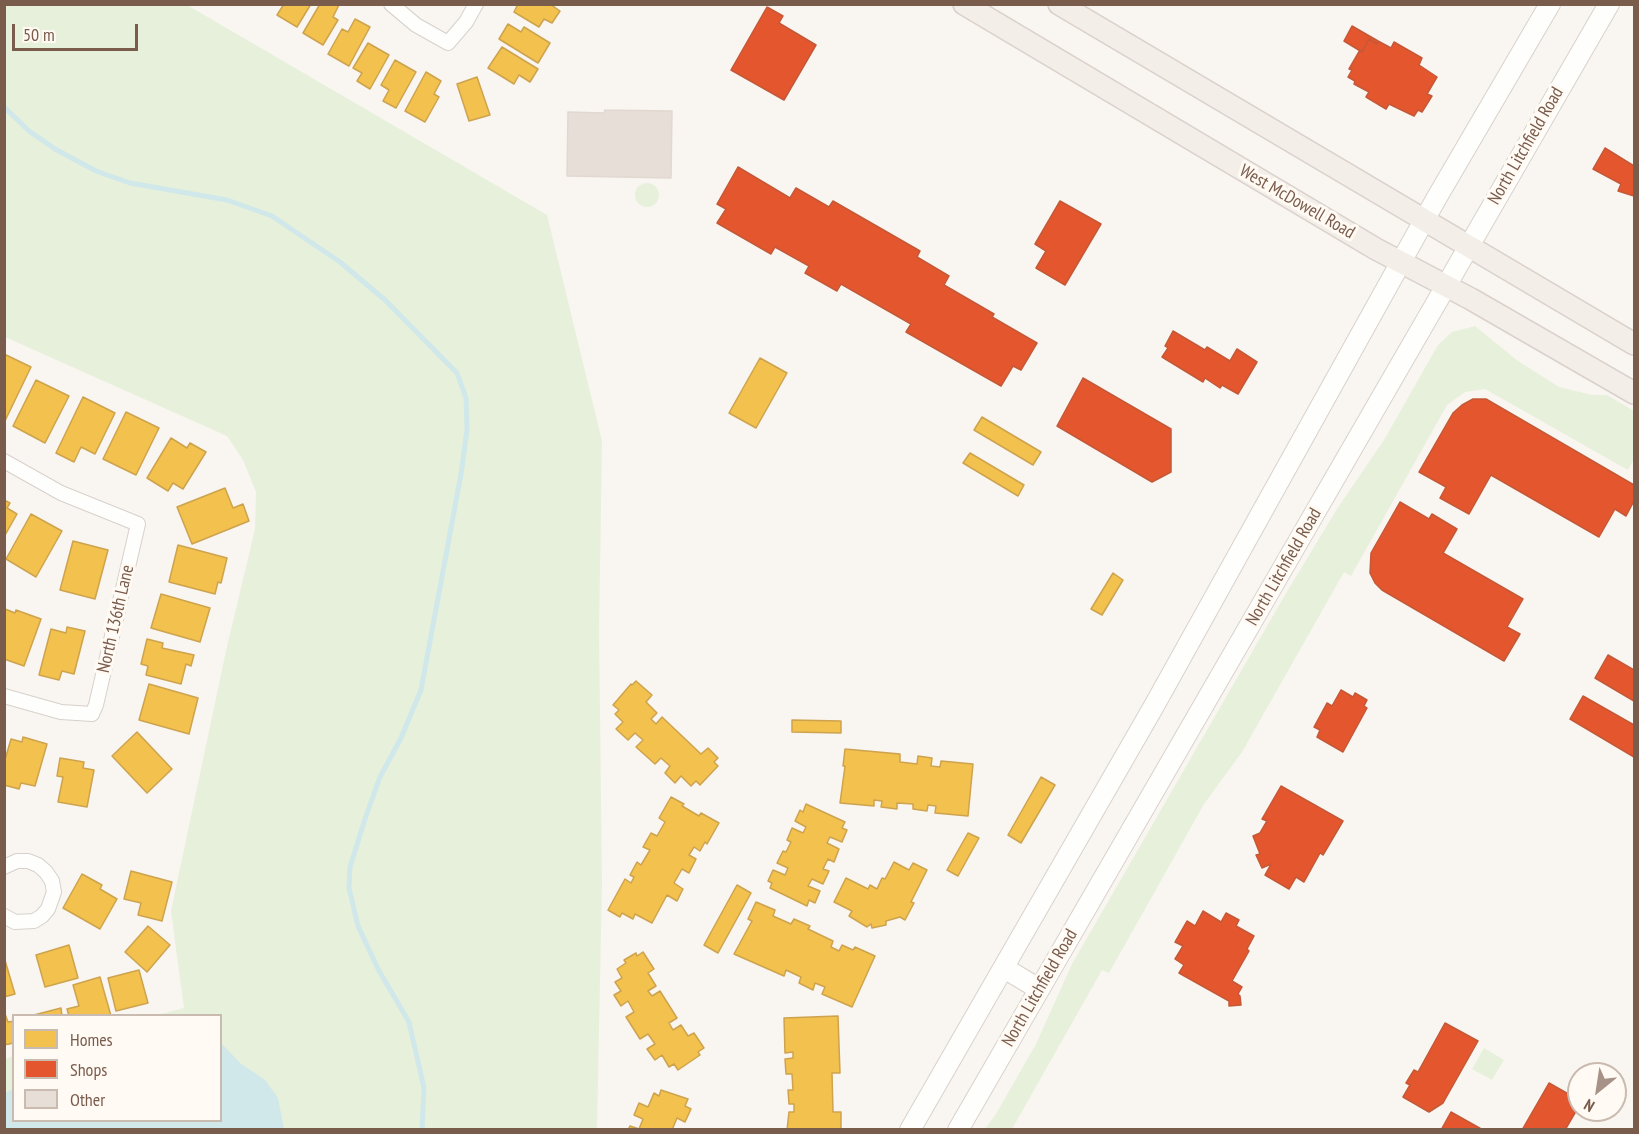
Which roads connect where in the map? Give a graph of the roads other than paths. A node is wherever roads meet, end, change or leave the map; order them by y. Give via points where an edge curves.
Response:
1 (391, 4) edge
2 (476, 4) edge
3 (964, 4) edge
4 (1059, 4) edge
5 (1550, 4) edge
6 (1609, 4) edge
7 (1424, 220) junction
8 (1469, 247) junction
9 (1401, 263) junction
10 (1446, 287) junction
11 (1635, 344) edge
12 (1635, 393) edge
13 (4, 461) edge
14 (4, 696) edge
15 (4, 867) edge
16 (7, 920) edge
17 (1004, 968) junction
18 (1039, 989) junction
19 (910, 1130) edge
20 (958, 1130) edge

1 - 2 street via 416,25 448,43
3 - 9 main road, West McDowell Road
4 - 7 main road
5 - 7 main road
6 - 8 main road, North Litchfield Road
7 - 8 main road
7 - 9 main road
8 - 10 main road, North Litchfield Road
8 - 11 main road
9 - 10 main road, West McDowell Road
9 - 17 main road
10 - 12 main road, West McDowell Road
10 - 18 main road, North Litchfield Road
13 - 14 street, North 136th Lane via 61,493 138,524 92,714 61,712
15 - 16 street via 17,861 38,865 52,881 54,891 42,916 24,923
17 - 18 main road
17 - 19 main road
18 - 20 main road, North Litchfield Road

